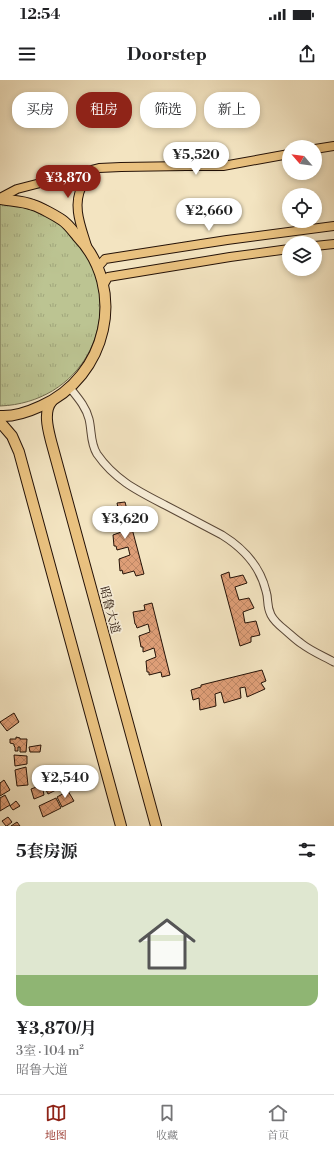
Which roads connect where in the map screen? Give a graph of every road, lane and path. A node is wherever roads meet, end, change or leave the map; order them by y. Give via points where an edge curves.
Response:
1 (334, 146) edge
2 (322, 149) edge
3 (282, 155) edge
4 (99, 168) junction
5 (0, 199) edge
6 (334, 226) edge
7 (334, 244) edge
8 (322, 245) edge
9 (87, 246) junction
10 (282, 250) edge
11 (98, 267) junction
12 (104, 286) junction
13 (70, 388) junction
14 (52, 402) junction
15 (0, 416) edge
16 (0, 422) edge
17 (334, 662) edge
18 (121, 826) edge
19 (156, 826) edge

1 - 2 main road
3 - 4 main road via 223,166
4 - 5 main road via 17,189
4 - 9 main road via 87,176 80,189 77,203
5 - 9 highway via 33,205 63,221
6 - 11 main road via 105,259
7 - 8 main road
9 - 11 highway
10 - 12 main road via 108,277
11 - 12 highway
12 - 13 highway via 106,308 103,331 96,352 85,371
13 - 14 highway
13 - 17 street via 85,409 96,453 119,479 222,535 240,548 248,555 264,583 271,616 302,645
14 - 15 highway via 30,412
14 - 19 highway, 昭鲁大道 via 48,405 47,423 51,441
16 - 18 highway via 12,436 19,452

